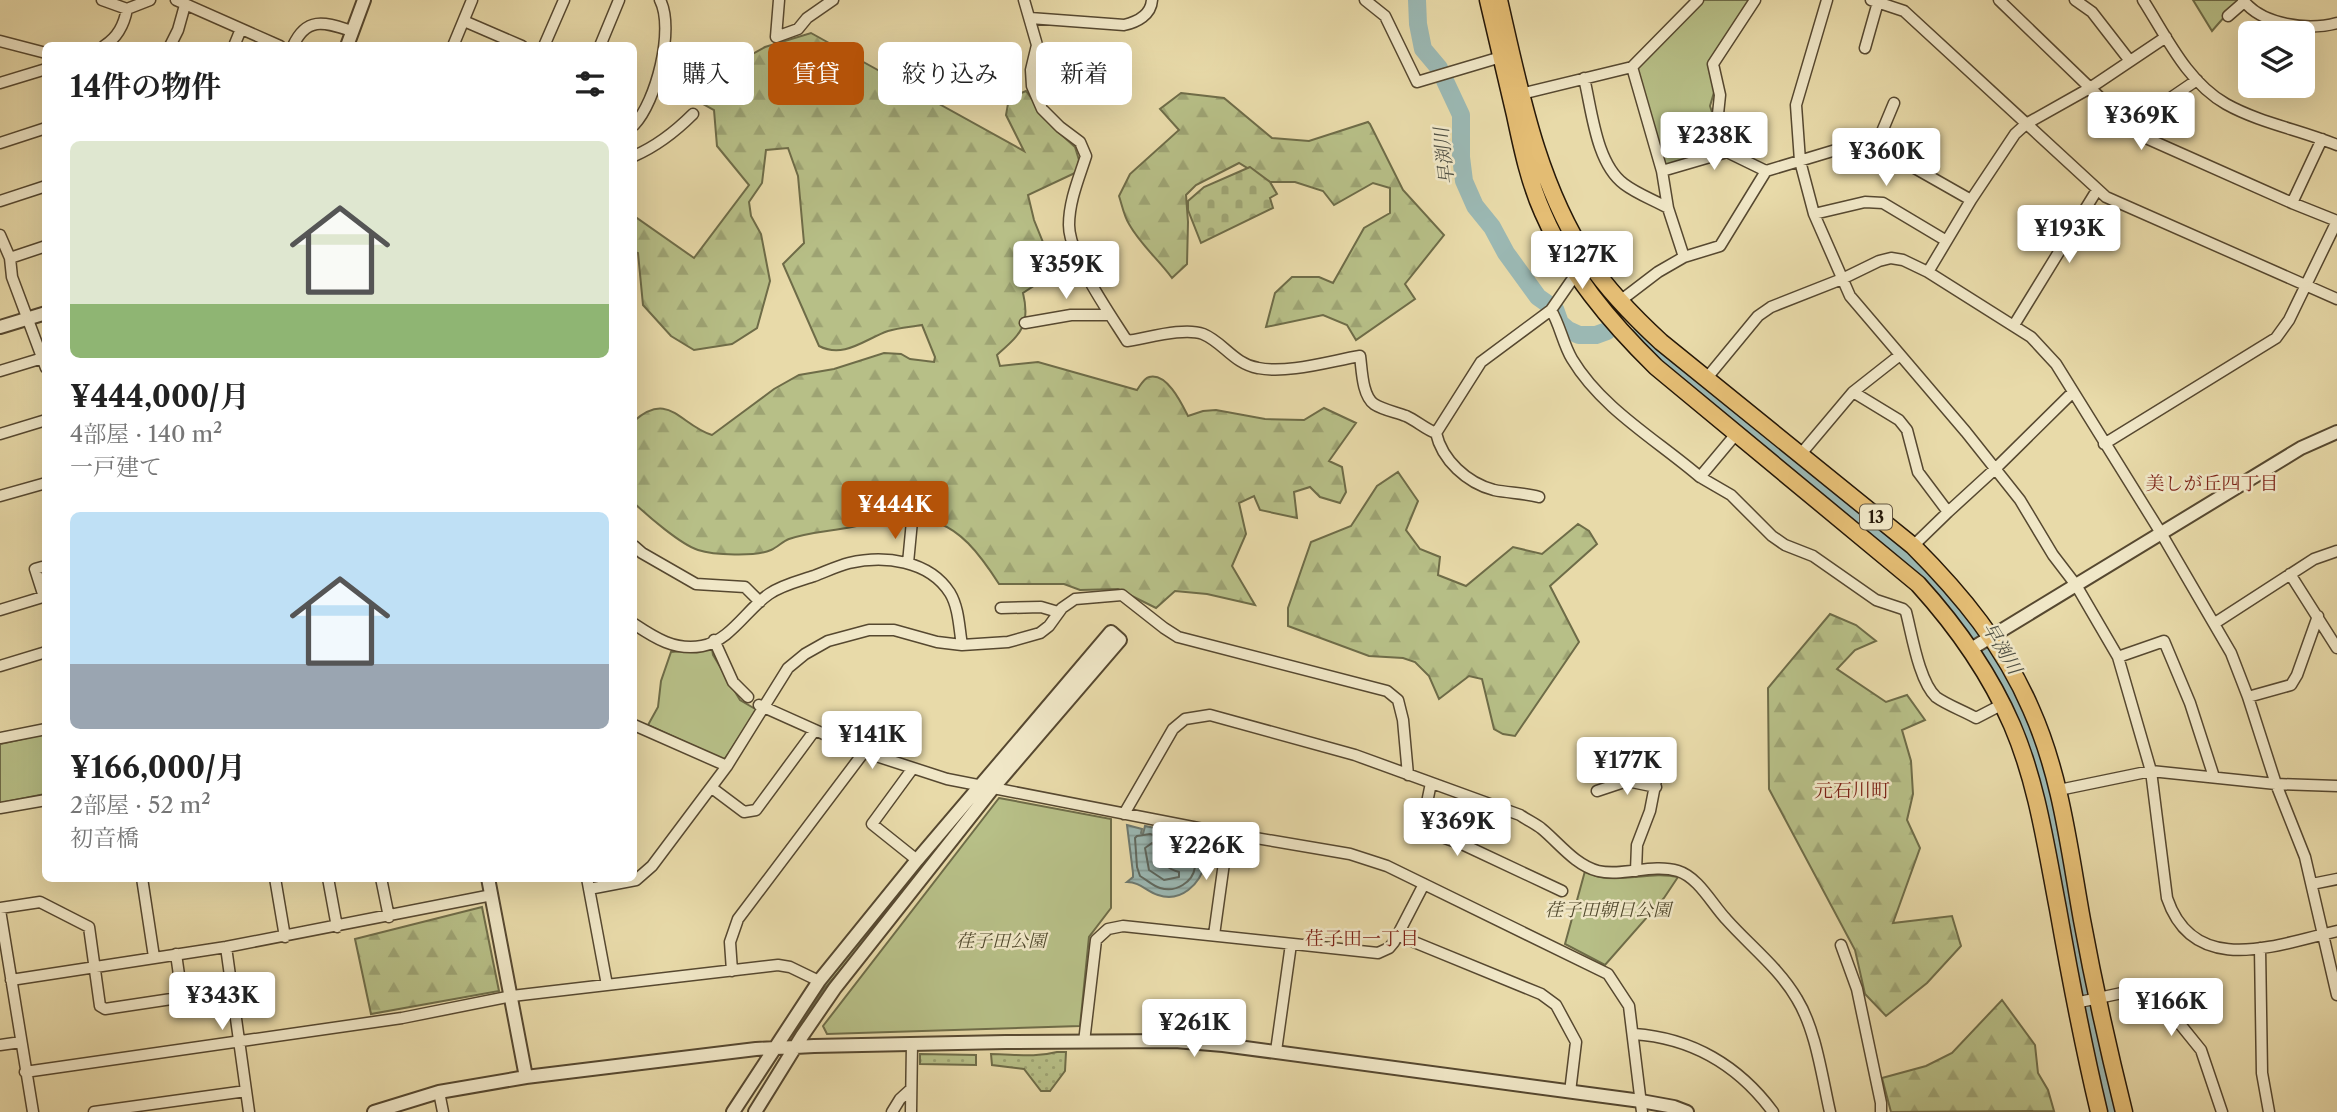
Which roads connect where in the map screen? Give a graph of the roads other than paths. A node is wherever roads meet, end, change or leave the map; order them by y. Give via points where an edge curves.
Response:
1 (102, 0) edge
2 (150, 0) edge
3 (364, 0) edge
4 (472, 0) edge
5 (564, 0) edge
6 (619, 0) edge
7 (660, 0) edge
8 (779, 0) edge
9 (833, 0) edge
10 (1024, 0) edge
11 (1152, 0) edge
12 (1365, 0) edge
13 (1488, 0) edge
14 (1499, 0) edge
15 (1698, 0) edge
16 (1755, 0) edge
17 (1827, 0) edge
18 (2076, 0) edge
19 (2143, 0) edge
20 (1874, 1) edge
21 (2004, 1) edge
22 (2244, 1) edge
23 (181, 2) edge
24 (127, 9) junction
25 (2228, 16) dead end
26 (1030, 18) junction
27 (464, 21) junction
28 (2337, 23) edge
29 (241, 29) junction
30 (352, 30) junction
31 (2166, 37) junction
32 (0, 41) edge
33 (110, 42) edge
34 (172, 42) edge
35 (236, 42) edge
36 (271, 42) edge
37 (295, 42) edge
38 (348, 42) edge
39 (455, 42) edge
40 (513, 42) edge
41 (546, 42) edge
42 (602, 42) edge
43 (1865, 48) dead end
44 (42, 52) edge
45 (1501, 57) junction
46 (2130, 61) junction
47 (1632, 67) junction
48 (42, 70) edge
49 (1584, 78) junction
50 (2197, 80) junction
51 (0, 83) edge
52 (2090, 88) junction
53 (1521, 94) junction
54 (1894, 103) dead end
55 (694, 114) dead end
56 (637, 122) edge
57 (2026, 124) junction
58 (2131, 125) junction
59 (42, 129) edge
60 (2322, 139) junction
61 (0, 143) edge
62 (2337, 145) edge
63 (1876, 146) junction
64 (1727, 152) junction
65 (637, 155) edge
66 (1800, 161) junction
67 (1766, 171) junction
68 (1662, 172) junction
69 (42, 187) edge
70 (2096, 190) junction
71 (1971, 200) junction
72 (0, 201) edge
73 (2292, 203) junction
74 (1668, 208) junction
75 (1814, 214) junction
76 (2337, 221) edge
77 (0, 235) edge
78 (1945, 240) junction
79 (42, 247) edge
80 (1684, 257) junction
81 (10, 258) junction
82 (1590, 263) junction
83 (1928, 272) junction
84 (1575, 273) junction
85 (12, 277) junction
86 (1842, 279) junction
87 (0, 281) edge
88 (2307, 285) junction
89 (2337, 299) edge
90 (1620, 301) junction
91 (1554, 306) junction
92 (42, 314) edge
93 (1110, 315) junction
94 (29, 318) junction
95 (1025, 323) dead end
96 (2014, 325) junction
97 (0, 327) edge
98 (42, 353) edge
99 (1900, 355) junction
100 (42, 362) edge
101 (0, 372) edge
102 (1706, 379) junction
103 (1853, 392) junction
104 (2073, 392) junction
105 (42, 422) edge
106 (2337, 432) edge
107 (1436, 433) junction
108 (0, 434) edge
109 (1736, 434) junction
110 (2104, 444) junction
111 (1800, 455) junction
112 (1996, 469) junction
113 (1700, 477) junction
114 (42, 484) edge
115 (0, 496) edge
116 (1539, 497) dead end
117 (1948, 512) junction
118 (912, 522) dead end
119 (2161, 533) junction
120 (1913, 547) junction
121 (637, 549) edge
122 (2337, 551) edge
123 (908, 563) junction
124 (42, 567) dead end
125 (2290, 574) junction
126 (2076, 585) junction
127 (42, 588) edge
128 (42, 597) edge
129 (761, 602) junction
130 (1002, 608) dead end
131 (0, 610) edge
132 (1058, 612) junction
133 (2318, 616) junction
134 (2215, 623) junction
135 (637, 626) edge
136 (714, 640) junction
137 (1981, 642) junction
138 (962, 645) junction
139 (2337, 648) edge
140 (42, 653) edge
141 (2119, 657) junction
142 (0, 666) edge
143 (748, 697) dead end
144 (2248, 697) junction
145 (2003, 704) junction
146 (762, 706) junction
147 (637, 726) edge
148 (42, 730) edge
149 (815, 730) junction
150 (0, 738) edge
151 (864, 752) junction
152 (727, 766) junction
153 (913, 768) junction
154 (1658, 770) dead end
155 (2151, 771) junction
156 (1408, 775) junction
157 (2214, 777) junction
158 (1431, 783) junction
159 (2276, 784) junction
160 (2337, 786) edge
161 (979, 787) junction
162 (1656, 787) junction
163 (712, 788) junction
164 (993, 788) junction
165 (2059, 789) junction
166 (1597, 791) dead end
167 (42, 801) edge
168 (0, 808) edge
169 (1124, 814) junction
170 (1228, 834) junction
171 (917, 860) junction
172 (1636, 871) junction
173 (637, 879) edge
174 (2337, 879) edge
175 (143, 882) edge
176 (276, 882) edge
177 (329, 882) edge
178 (382, 882) edge
179 (489, 882) edge
180 (612, 882) edge
181 (588, 884) edge
182 (1424, 884) junction
183 (2312, 884) junction
184 (1562, 891) dead end
185 (492, 895) junction
186 (0, 909) edge
187 (389, 917) junction
188 (337, 927) junction
189 (2337, 931) edge
190 (2323, 934) junction
191 (1214, 935) junction
192 (1397, 935) junction
193 (285, 937) junction
194 (1291, 944) junction
195 (1841, 945) dead end
196 (226, 947) junction
197 (2260, 948) junction
198 (176, 954) junction
199 (154, 957) junction
200 (94, 966) junction
201 (732, 971) junction
202 (10, 979) junction
203 (819, 981) junction
204 (607, 985) junction
205 (2337, 995) edge
206 (512, 996) junction
207 (2096, 999) junction
208 (2074, 1003) junction
209 (1634, 1034) junction
210 (21, 1042) junction
211 (1084, 1042) junction
212 (239, 1043) junction
213 (912, 1044) junction
214 (0, 1045) edge
215 (774, 1048) junction
216 (795, 1048) junction
217 (1276, 1051) junction
218 (26, 1072) junction
219 (526, 1077) junction
220 (911, 1089) junction
221 (246, 1091) junction
222 (439, 1092) junction
223 (1570, 1092) junction
224 (1641, 1107) edge
225 (33, 1112) edge
226 (94, 1112) edge
227 (249, 1112) edge
228 (374, 1112) edge
229 (443, 1112) edge
230 (733, 1112) edge
231 (755, 1112) edge
232 (892, 1112) edge
233 (911, 1112) edge
234 (1687, 1112) edge
235 (1773, 1112) edge
236 (1830, 1112) edge
237 (1881, 1112) edge
238 (2099, 1112) edge
239 (2124, 1112) edge
240 (2222, 1112) edge
241 (2269, 1112) edge

1 - 24 street
2 - 24 street
3 - 30 street
4 - 27 street
5 - 41 street
6 - 42 street
7 - 56 street via 665,16 661,63
8 - 9 street via 776,37 798,29
10 - 26 street
11 - 26 street via 1145,15 1124,25
12 - 45 street via 1385,16 1418,82
13 - 45 main road, 13
14 - 53 main road, 13
15 - 47 street
16 - 64 street via 1713,64
17 - 66 street via 1796,105
18 - 46 street via 2092,12
19 - 31 street
20 - 43 street
20 - 57 street via 1904,10
21 - 52 street
22 - 25 street
22 - 28 street via 2252,12 2269,19 2326,26
23 - 29 street
23 - 34 street
24 - 33 street via 124,26
26 - 93 street via 1037,46 1031,86 1042,109 1080,142 1086,156 1071,202 1070,238
27 - 39 street
27 - 40 street
29 - 35 street
29 - 36 street
30 - 37 street via 313,24
30 - 38 street
31 - 46 street
31 - 50 street
32 - 44 street
45 - 84 main road, 13 via 1530,179
46 - 52 street
47 - 49 street
47 - 68 street
48 - 51 street
49 - 53 street
49 - 74 street via 1609,170 1625,185
50 - 58 street
50 - 60 street via 2226,104
52 - 57 street
52 - 58 street
53 - 82 main road, 13 via 1549,186
54 - 63 street
55 - 65 street via 653,148
57 - 70 street
57 - 71 street
58 - 73 street via 2146,138
59 - 61 street
60 - 62 street
60 - 73 street
63 - 66 street via 1849,146
63 - 71 street
64 - 67 street
64 - 68 street
66 - 67 street
66 - 75 street
67 - 80 street via 1720,246
68 - 74 street
69 - 72 street
70 - 88 street
70 - 96 street
71 - 78 street
73 - 76 street
74 - 80 street
75 - 78 street via 1865,202 1883,203
75 - 86 street
76 - 88 street
77 - 81 street
78 - 83 street
79 - 81 street
80 - 90 street
81 - 85 street
82 - 84 street
82 - 90 main road, 13
83 - 86 street via 1891,258
83 - 96 street
84 - 91 street
84 - 109 main road, 13 via 1633,345
85 - 87 street
85 - 94 street
86 - 99 street via 1857,307
86 - 102 street via 1758,316
88 - 89 street
88 - 110 street via 2276,338
90 - 102 main road, 13
91 - 107 street via 1481,362
91 - 113 street via 1572,359 1588,381
92 - 94 street
93 - 95 street via 1070,315
93 - 107 street via 1127,341 1189,332 1204,335 1258,369 1360,356 1364,384 1373,403
94 - 97 street
94 - 98 street
96 - 104 street via 2056,364
99 - 103 street
99 - 112 street
100 - 101 street
102 - 111 main road, 13
103 - 111 street
103 - 117 street via 1899,420 1907,430 1918,472
104 - 110 street
104 - 112 street
105 - 108 street
106 - 119 street via 2301,448
107 - 116 street via 1451,463 1480,484
109 - 113 street
109 - 137 main road, 13
110 - 119 street
111 - 120 main road, 13
112 - 117 street
112 - 126 street
113 - 145 street via 1731,495 1782,543 1813,556 1876,600 1903,609 1923,673 1936,696 1976,718
114 - 115 street
117 - 120 street
118 - 123 street
119 - 126 street
119 - 134 street
120 - 137 main road, 13 via 1954,589
121 - 129 street via 696,583 745,587
122 - 125 street
123 - 129 street via 874,559 849,563 778,590
123 - 138 street via 921,567 949,592 956,605
124 - 127 street via 35,569
125 - 133 street
125 - 134 street
126 - 137 street
126 - 141 street
128 - 131 street
129 - 136 street
130 - 132 street via 1041,607
132 - 138 street via 1040,633 1023,639
132 - 156 street via 1075,600 1122,595 1178,637 1387,691 1398,700 1403,720
133 - 139 street
133 - 144 street via 2291,685
134 - 144 street
135 - 136 street via 674,646 705,646
136 - 143 street via 733,682
137 - 145 main road, 13
137 - 165 main road, 13 via 2031,709
138 - 146 street via 894,630 869,630 828,641 788,668
140 - 142 street
141 - 155 street
141 - 157 street via 2164,641
144 - 159 street
145 - 208 main road, 13 via 2035,794
146 - 149 street
146 - 152 street
147 - 152 street
148 - 150 street
149 - 151 street
149 - 163 street via 756,810 744,812
151 - 153 street
151 - 201 street via 738,919 730,943
152 - 163 street
153 - 161 street
153 - 171 street via 872,824
154 - 162 street
155 - 157 street
155 - 165 street
155 - 197 street via 2172,914 2190,936 2209,947
156 - 158 street
156 - 169 street via 1355,755 1200,716 1185,719 1173,729
157 - 159 street
158 - 172 street via 1520,815 1594,870
158 - 184 street via 1425,831
159 - 160 street
159 - 183 street
161 - 164 street
161 - 164 street via 1111,632 1120,640
161 - 171 street
162 - 166 street via 1627,781
162 - 172 street via 1637,845
163 - 173 street
164 - 169 street
164 - 216 street via 835,988
165 - 207 main road, 13
167 - 168 street
169 - 170 street
170 - 182 street via 1350,854
170 - 191 street
171 - 203 street
172 - 236 street via 1677,870 1691,878 1779,973 1808,1021
174 - 183 street
175 - 199 street
176 - 193 street
177 - 188 street
178 - 187 street
179 - 185 street
180 - 181 street
181 - 204 street
182 - 192 street
182 - 209 street via 1608,974 1629,1006
183 - 190 street
185 - 187 street
185 - 206 street
186 - 200 street via 40,902 89,927
186 - 202 street
187 - 188 street
188 - 193 street
189 - 190 street
190 - 197 street
190 - 205 street
191 - 194 street
191 - 211 street via 1123,926 1108,929 1096,940
192 - 194 street via 1389,948 1378,953
192 - 223 street via 1541,994 1556,1005 1576,1042
193 - 196 street
194 - 217 street
195 - 237 street via 1857,989
196 - 198 street
196 - 212 street
197 - 241 street via 2262,1073
198 - 199 street
198 - 200 street via 178,998 104,1009
199 - 200 street
200 - 202 street
201 - 203 street via 778,965
201 - 204 street
202 - 210 street
203 - 215 street
204 - 206 street
206 - 212 street
206 - 219 street
207 - 208 street
207 - 239 main road, 13
207 - 240 street via 2150,987 2201,1051
208 - 238 main road, 13
209 - 224 street
209 - 235 street via 1688,1045 1721,1062 1741,1076
210 - 214 street
210 - 218 street
211 - 213 street
211 - 217 street via 1175,1041
212 - 218 street
212 - 221 street
213 - 216 street
213 - 220 street
215 - 216 street
215 - 219 street
215 - 230 street
216 - 231 street
217 - 223 street
218 - 225 street
219 - 222 street
220 - 232 street
220 - 233 street
221 - 226 street
221 - 227 street
222 - 228 street
222 - 229 street
223 - 224 street
224 - 234 street via 1674,1107

